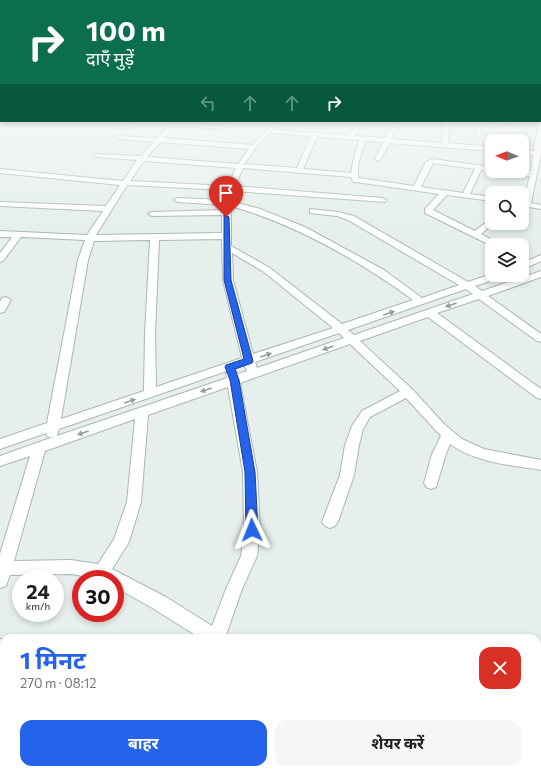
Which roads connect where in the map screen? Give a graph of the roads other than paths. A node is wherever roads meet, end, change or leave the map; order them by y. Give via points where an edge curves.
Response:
1 (97, 154) edge
2 (146, 154) edge
3 (249, 154) edge
4 (307, 154) edge
5 (357, 154) edge
6 (380, 154) edge
7 (538, 154) edge
8 (142, 158) junction
9 (378, 159) dead end
10 (240, 166) junction
11 (478, 167) junction
12 (485, 168) edge
13 (0, 171) edge
14 (299, 172) junction
15 (529, 173) edge
16 (534, 174) junction
17 (354, 175) junction
18 (125, 183) junction
19 (230, 188) junction
20 (417, 188) junction
21 (529, 190) edge
22 (445, 192) junction
23 (466, 195) junction
24 (485, 198) edge
25 (178, 200) dead end
26 (382, 200) dead end
27 (0, 204) edge
28 (529, 206) edge
29 (227, 207) junction
30 (541, 208) edge
31 (108, 209) junction
32 (313, 211) dead end
33 (152, 214) dead end
34 (485, 226) edge
35 (0, 234) edge
36 (476, 234) junction
37 (18, 235) junction
38 (155, 236) junction
39 (90, 238) junction
40 (485, 239) edge
41 (227, 242) junction
42 (541, 258) edge
43 (0, 259) edge
44 (529, 262) edge
45 (541, 274) edge
46 (485, 280) edge
47 (468, 286) junction
48 (481, 295) junction
49 (6, 300) dead end
50 (422, 302) junction
51 (0, 310) edge
52 (430, 312) junction
53 (341, 330) junction
54 (541, 339) edge
55 (352, 340) junction
56 (249, 361) junction
57 (232, 374) junction
58 (253, 374) junction
59 (408, 392) junction
60 (150, 394) junction
61 (541, 395) edge
62 (142, 412) junction
63 (52, 427) junction
64 (448, 435) junction
65 (0, 444) edge
66 (46, 446) junction
67 (0, 461) edge
68 (541, 466) edge
69 (431, 483) dead end
70 (330, 522) dead end
71 (90, 570) edge
72 (103, 570) edge
73 (2, 574) edge
74 (124, 584) edge
75 (210, 634) edge
76 (217, 634) edge

1 - 8 street
2 - 8 street
3 - 10 street
4 - 14 street
5 - 17 street
6 - 9 street
7 - 16 street
8 - 10 street
8 - 18 street
10 - 14 street
10 - 19 street
11 - 12 street
11 - 20 street via 432,161
11 - 23 street
13 - 18 street
14 - 17 street
15 - 16 street
16 - 21 street
17 - 20 street via 356,180 360,181
18 - 19 street
18 - 31 street
19 - 26 street
19 - 29 street
20 - 22 street
22 - 23 street
22 - 36 street via 428,211
23 - 24 street
25 - 29 street
27 - 31 street
28 - 30 street
29 - 33 street
29 - 41 street
29 - 50 street via 257,211 302,229 381,272
31 - 39 street
32 - 47 street via 351,218
34 - 36 street
35 - 37 street
36 - 40 street
37 - 39 street
37 - 43 street
38 - 39 street
38 - 41 street
38 - 60 street
39 - 63 street via 83,260
41 - 53 street via 267,270
41 - 56 street via 228,280
42 - 44 street
45 - 48 street
46 - 47 street
47 - 48 street
47 - 50 street
48 -> 52 street
48 - 54 street
49 - 51 street
53 -> 50 street
52 - 55 street
52 - 61 street
53 - 55 street
56 -> 53 street
55 -> 58 street
55 - 59 street
56 - 57 street
56 - 58 street
57 - 58 street
57 - 60 street
57 -> 62 street
57 - 76 street via 250,472 252,530 249,556
59 - 64 street
59 - 70 street via 366,414 357,429 347,475
63 -> 60 street
62 -> 66 street
62 - 72 street via 134,502 121,542
63 - 65 street
63 - 66 street
64 - 68 street via 480,453
64 - 69 street via 439,454
66 - 67 street
66 - 73 street
71 - 73 street via 71,567
74 - 75 street

